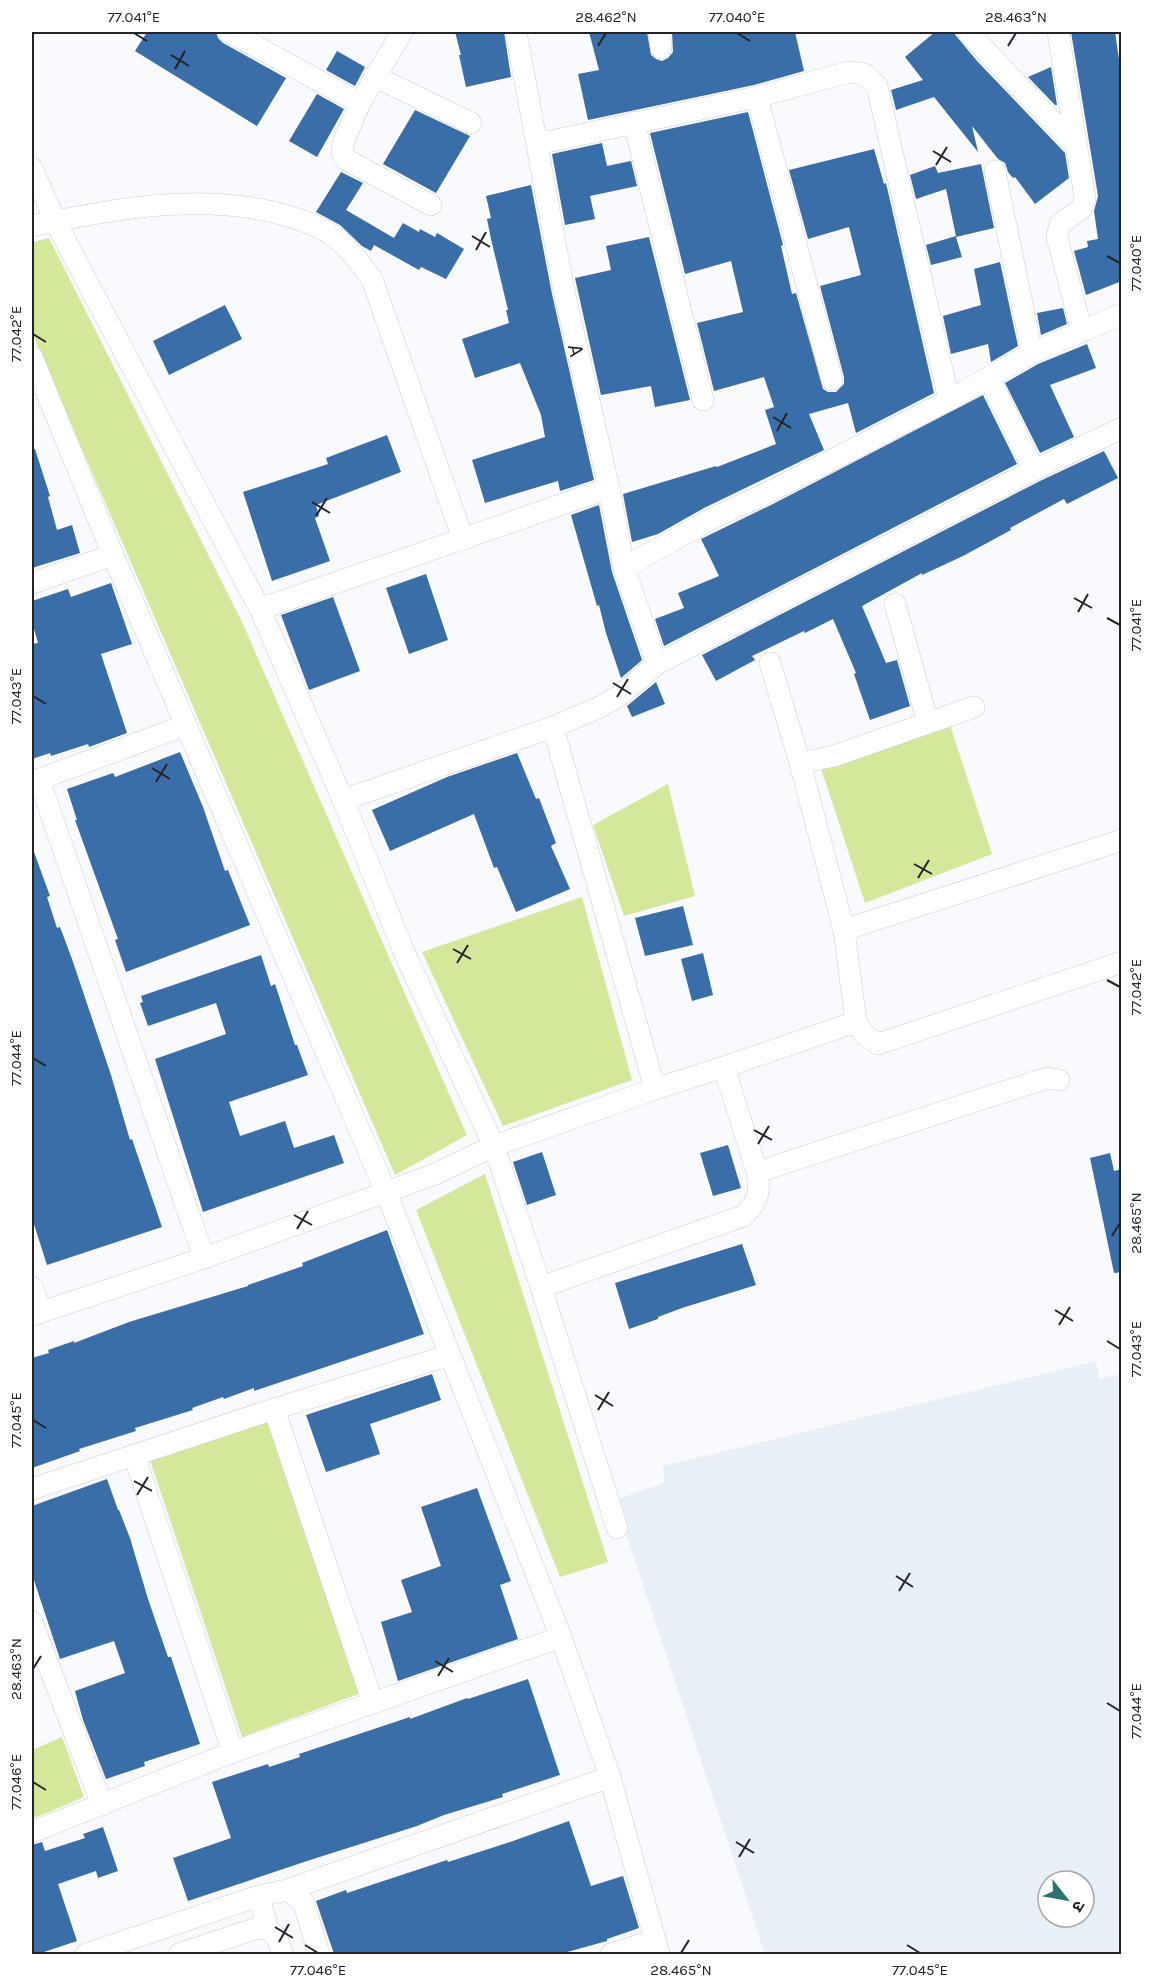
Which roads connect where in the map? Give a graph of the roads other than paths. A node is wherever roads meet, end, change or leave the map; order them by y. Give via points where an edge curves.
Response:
1 (229, 32) edge
2 (402, 32) edge
3 (516, 32) edge
4 (968, 32) edge
5 (1058, 32) edge
6 (374, 76) junction
7 (757, 97) junction
8 (360, 103) junction
9 (634, 122) junction
10 (471, 123) dead end
11 (537, 144) junction
12 (1076, 146) junction
13 (32, 168) edge
14 (995, 171) dead end
15 (431, 205) dead end
16 (55, 221) junction
17 (32, 225) edge
18 (1122, 314) edge
19 (1082, 332) junction
20 (1032, 353) junction
21 (32, 357) edge
22 (989, 378) junction
23 (832, 380) dead end
24 (703, 400) dead end
25 (949, 400) junction
26 (1122, 428) edge
27 (1034, 470) junction
28 (609, 488) junction
29 (464, 539) junction
30 (113, 555) junction
31 (624, 568) junction
32 (32, 583) edge
33 (895, 604) dead end
34 (260, 609) junction
35 (770, 663) dead end
36 (657, 664) junction
37 (974, 707) dead end
38 (928, 723) junction
39 (186, 724) junction
40 (553, 728) junction
41 (800, 763) junction
42 (35, 780) edge
43 (343, 800) junction
44 (1122, 840) edge
45 (844, 930) junction
46 (1122, 962) edge
47 (856, 1022) junction
48 (724, 1068) junction
49 (1059, 1080) dead end
50 (655, 1089) junction
51 (494, 1146) junction
52 (757, 1172) junction
53 (386, 1192) junction
54 (204, 1258) junction
55 (32, 1287) edge
56 (541, 1287) junction
57 (36, 1313) edge
58 (450, 1355) junction
59 (274, 1409) junction
60 (134, 1455) junction
61 (32, 1489) edge
62 (617, 1528) dead end
63 (32, 1622) edge
64 (561, 1637) junction
65 (373, 1703) junction
66 (233, 1752) junction
67 (610, 1777) junction
68 (102, 1805) junction
69 (32, 1832) edge
70 (287, 1890) junction
71 (259, 1896) junction
72 (268, 1929) junction
73 (657, 1947) edge
74 (86, 1954) edge
75 (179, 1954) edge
76 (282, 1954) edge
77 (319, 1954) edge
78 (611, 1954) edge

1 - 8 street
2 - 6 street
3 - 11 street, A
4 - 12 street
5 - 12 street
6 - 8 street
6 - 10 street
7 - 9 street
7 - 23 street
7 - 25 street via 849,72 864,74 878,86
8 - 15 street via 343,143 345,159
9 - 11 street
9 - 24 street
11 - 28 street, A via 564,291
12 - 19 street via 1084,204 1060,224 1057,237
13 - 16 street
14 - 20 street
16 - 17 street
16 - 29 street via 166,204 220,204 299,218 332,235 357,258 372,279
16 - 34 street
18 - 19 street
19 - 20 street
20 - 22 street
21 - 30 street
22 - 25 street
22 - 27 street
25 - 31 street via 709,520
26 - 27 street
27 - 36 street
28 - 29 street
28 - 31 street, A
29 - 34 street
30 - 32 street
30 - 39 street
31 - 36 street, A
33 - 38 street
34 - 43 street
35 - 41 street
36 - 40 street via 619,696
37 - 38 street
38 - 41 street via 834,756
39 - 42 street
39 - 53 street
40 - 43 street
40 - 50 street
41 - 45 street
42 - 54 street
43 - 51 street via 404,952
44 - 45 street
45 - 47 street
46 - 47 street via 878,1044
47 - 48 street
48 - 50 street
48 - 52 street
49 - 52 street via 1047,1078
50 - 51 street
51 - 53 street
51 - 56 street
52 - 56 street via 760,1187 754,1206 743,1216
53 - 54 street
53 - 58 street
54 - 57 street
55 - 57 street
56 - 62 street
58 - 59 street
58 - 64 street
59 - 60 street
59 - 65 street
60 - 61 street
60 - 66 street
63 - 68 street
64 - 65 street
64 - 67 street
65 - 66 street
66 - 68 street
67 - 70 street
67 - 73 street
68 - 69 street
70 - 71 street
70 - 77 street via 303,1901
71 - 72 street
71 - 74 street
72 - 75 street via 257,1928
72 - 76 street via 276,1936
73 - 78 street

